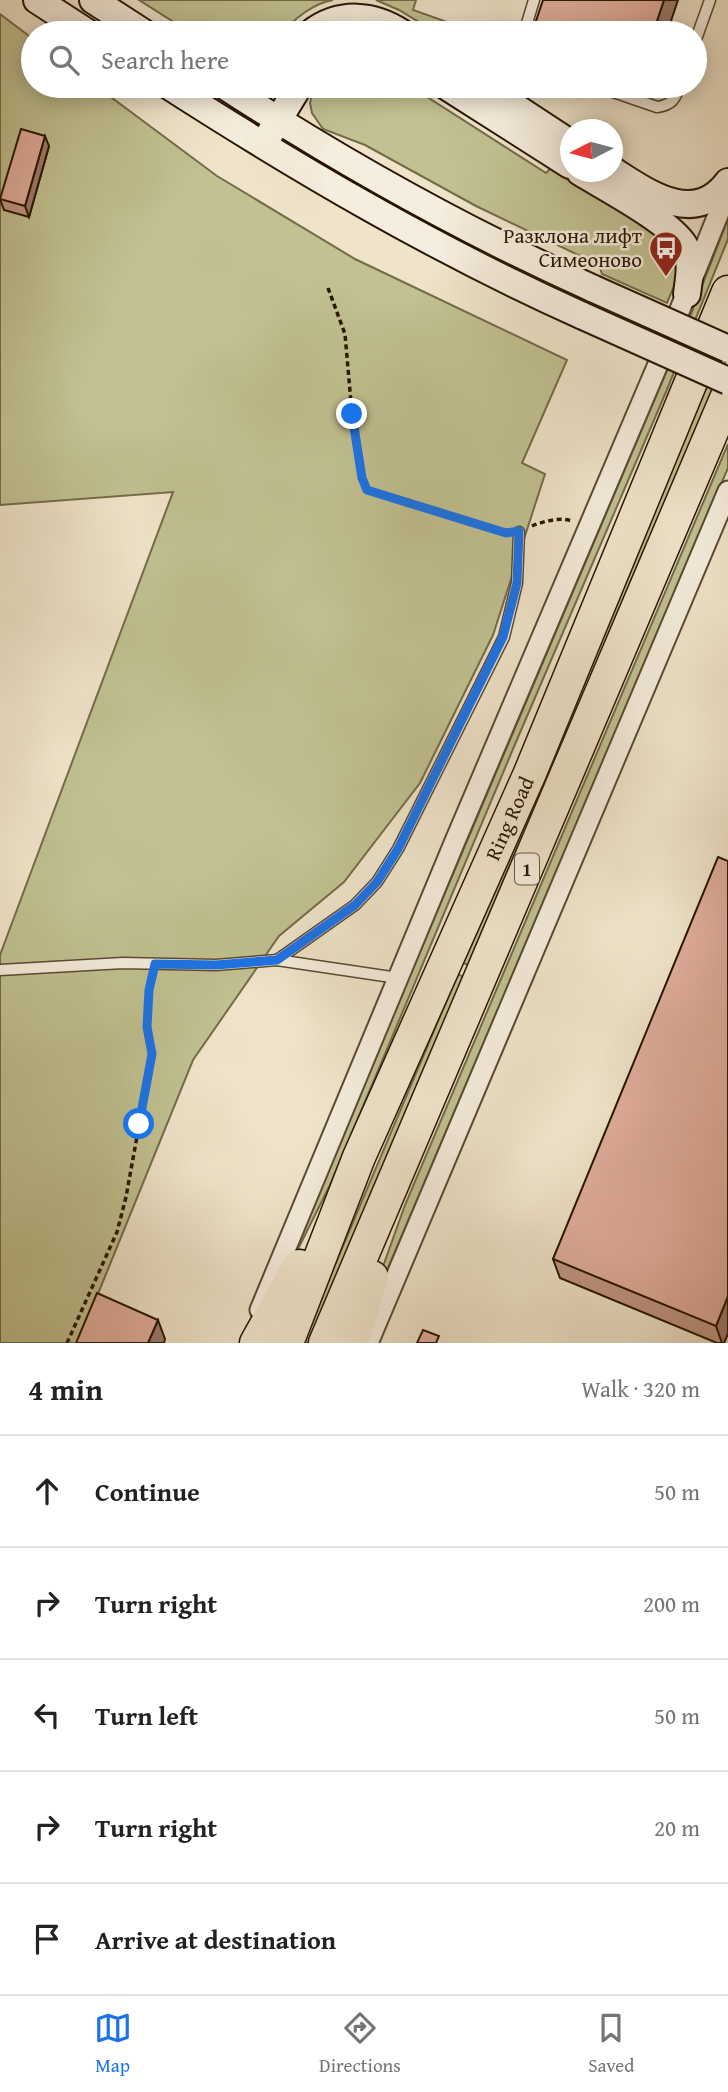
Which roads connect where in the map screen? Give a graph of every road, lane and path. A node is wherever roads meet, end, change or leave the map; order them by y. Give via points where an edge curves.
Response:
1 (37, 0) edge
2 (93, 0) edge
3 (534, 0) edge
4 (710, 0) edge
5 (69, 21) edge
6 (125, 21) edge
7 (338, 21) edge
8 (378, 21) edge
9 (528, 21) edge
10 (702, 21) edge
11 (188, 98) edge
12 (262, 98) edge
13 (264, 98) edge
14 (292, 98) edge
15 (465, 98) edge
16 (501, 98) edge
17 (631, 98) edge
18 (675, 98) edge
19 (278, 120) junction
20 (240, 131) junction
21 (560, 136) edge
22 (262, 146) junction
23 (560, 159) edge
24 (623, 177) edge
25 (728, 181) edge
26 (596, 182) edge
27 (728, 190) edge
28 (327, 288) dead end
29 (728, 292) edge
30 (687, 294) junction
31 (728, 349) edge
32 (728, 381) edge
33 (728, 394) edge
34 (728, 491) edge
35 (589, 525) junction
36 (519, 531) junction
37 (277, 960) junction
38 (155, 964) junction
39 (0, 970) edge
40 (398, 978) junction
41 (417, 1126) junction
42 (359, 1157) junction
43 (67, 1343) edge
44 (246, 1343) edge
45 (256, 1343) edge
46 (287, 1343) edge
47 (325, 1343) edge
48 (352, 1343) edge
49 (368, 1343) edge

1 - 5 main road
2 - 6 main road
3 - 9 lane
4 - 10 lane
7 - 8 main road via 356,17
11 - 20 main road
12 - 20 main road
13 - 19 main road
14 - 19 main road
15 - 23 main road
16 - 21 main road
17 - 18 lane via 657,107
19 - 22 main road
19 - 31 main road, bridge via 457,223
20 - 22 main road
22 - 32 main road, bridge via 517,287
24 - 25 main road via 651,195 684,204 706,200
26 - 30 main road via 664,225 683,245 690,270
27 - 30 street
28 - 36 path via 345,334 352,414 367,490 506,533
29 - 42 highway, Ring Road / 1 via 530,773
30 - 35 street
33 - 41 highway, Ring Road / 1
34 - 49 street
35 - 36 path via 566,519
35 - 40 street
36 - 37 lane via 517,583 503,637 398,849 355,905
37 - 38 lane
37 - 40 lane
38 - 39 lane
38 - 43 path via 147,1027 152,1054 126,1197 117,1232
40 - 44 street
41 - 47 highway, Ring Road / 1
41 - 48 highway
42 - 45 highway
42 - 46 highway, Ring Road / 1

